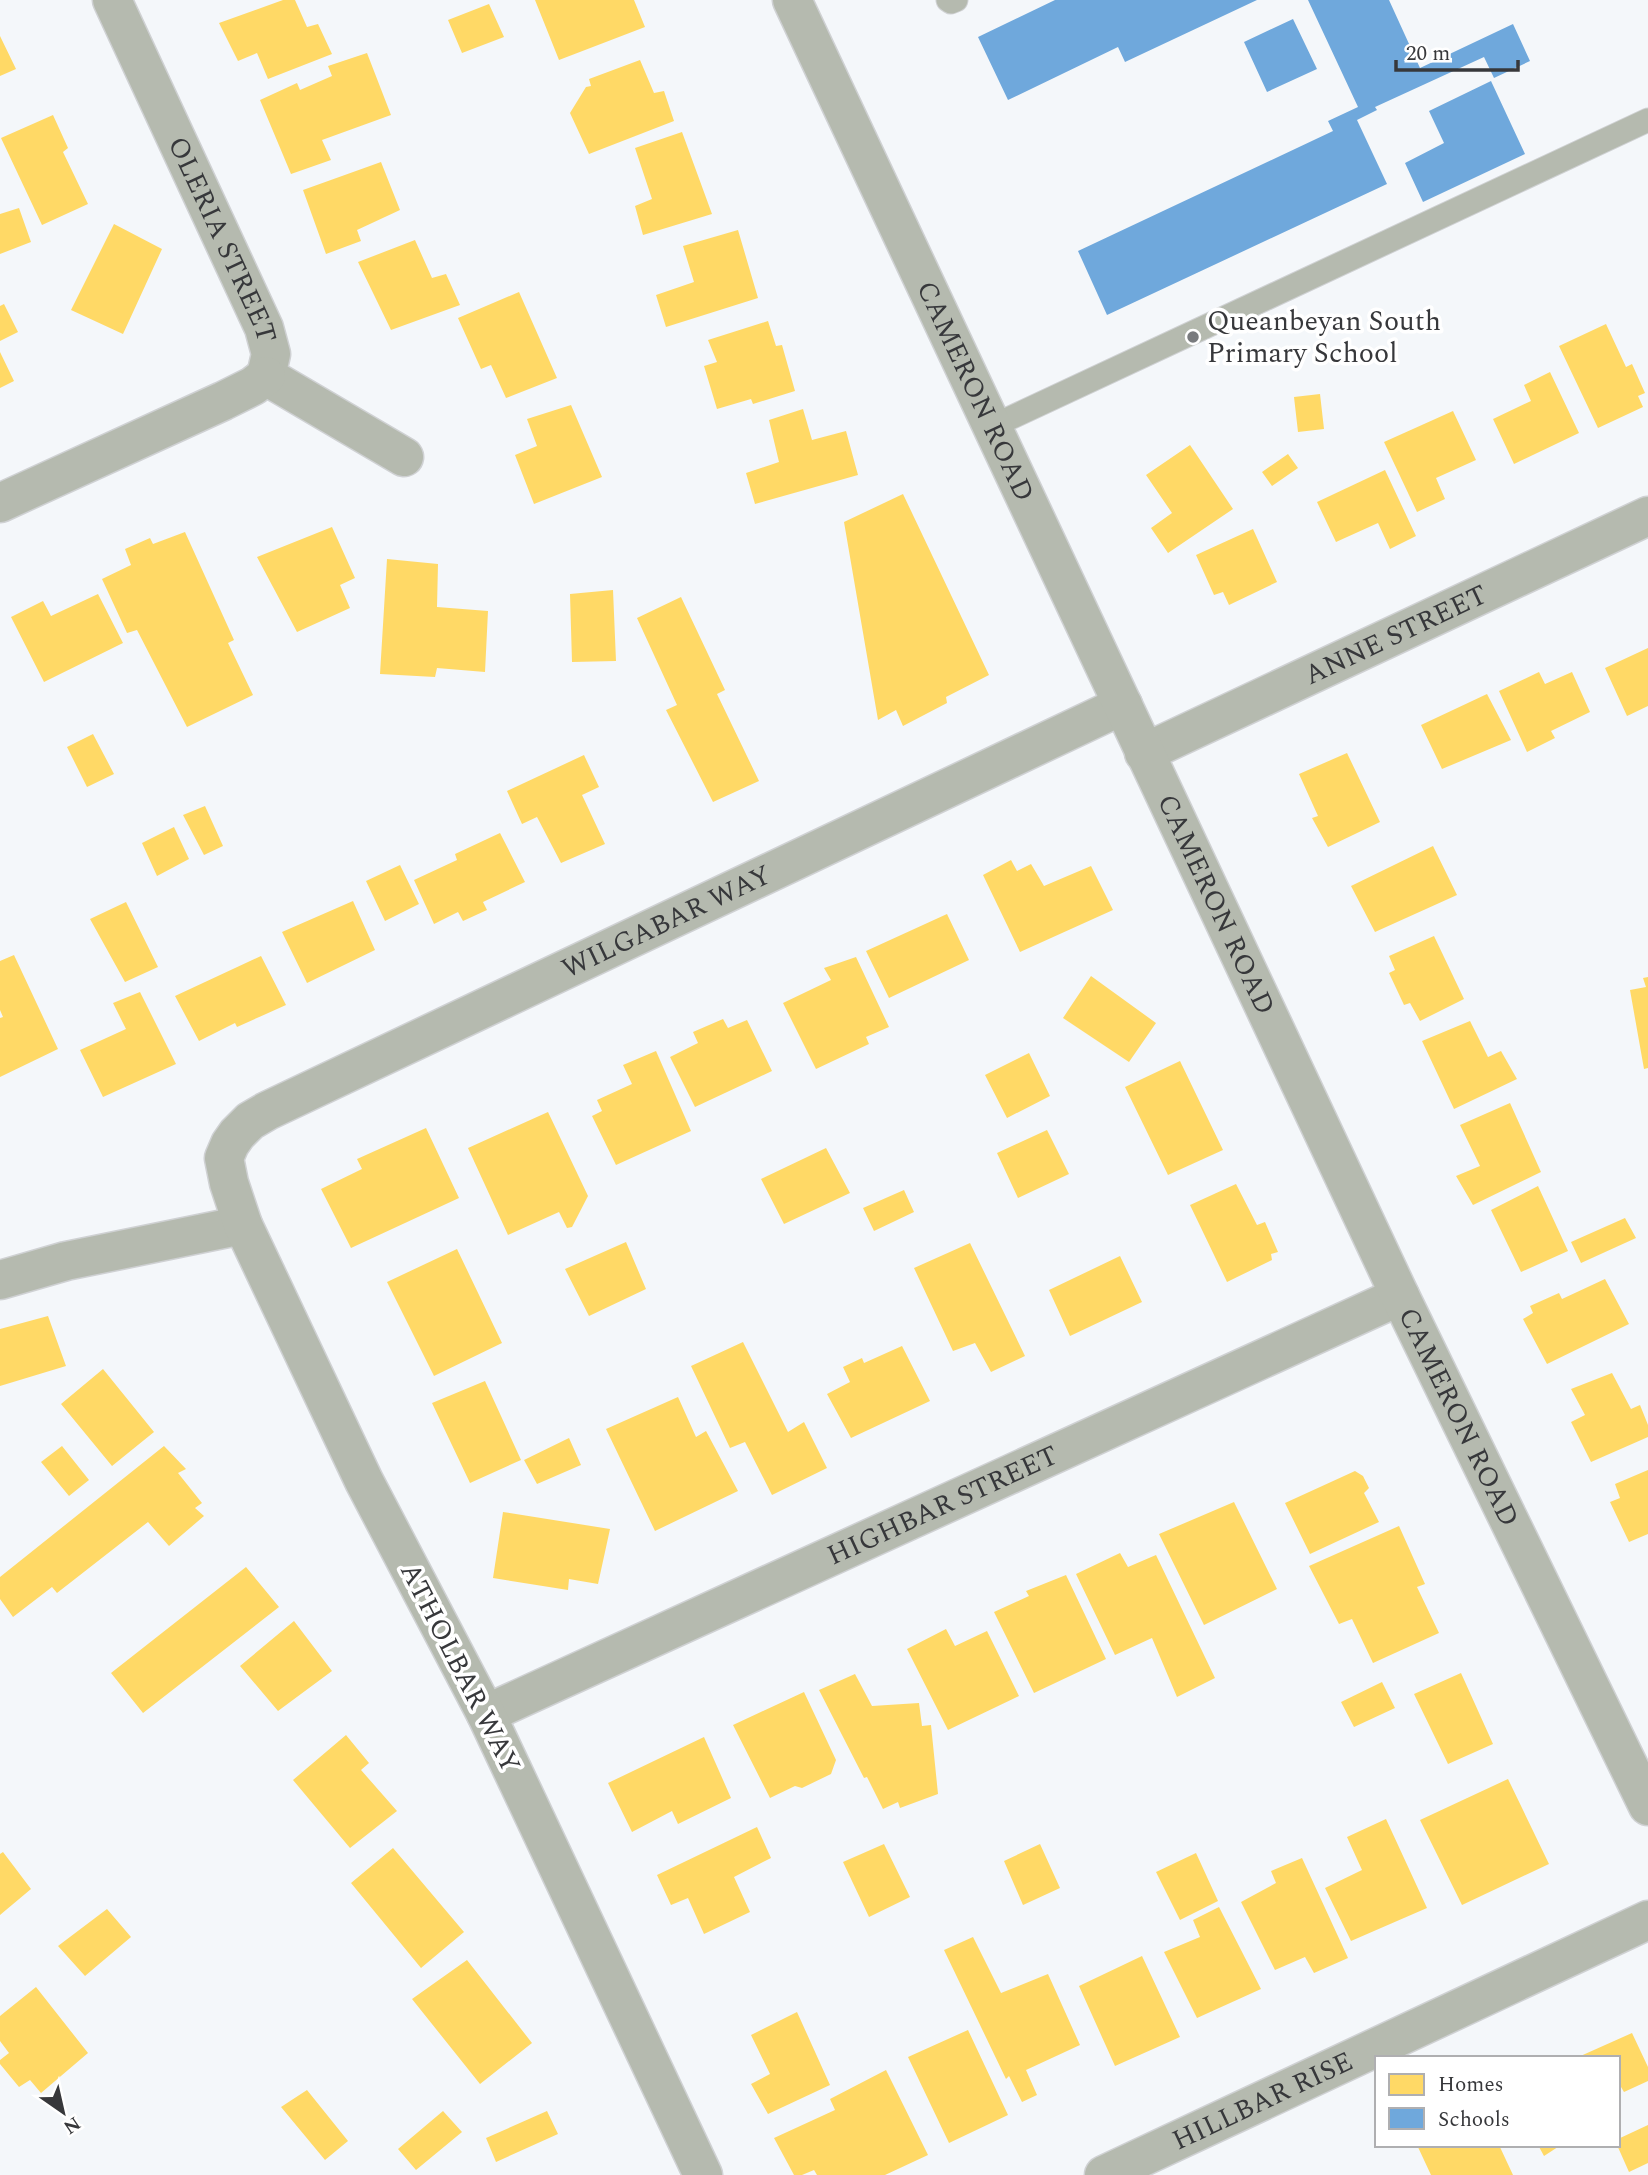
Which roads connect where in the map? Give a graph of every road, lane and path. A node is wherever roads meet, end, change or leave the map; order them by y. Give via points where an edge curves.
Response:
1 (112, 0) edge
2 (948, 0) edge
3 (956, 0) edge
4 (799, 2) edge
5 (1648, 120) edge
6 (266, 376) junction
7 (993, 426) junction
8 (404, 457) dead end
9 (0, 503) edge
10 (1648, 516) edge
11 (1124, 705) junction
12 (1144, 753) junction
13 (224, 1158) joint
14 (243, 1224) junction
15 (0, 1280) edge
16 (1400, 1296) junction
17 (486, 1714) junction
18 (1648, 1806) edge
19 (1648, 1920) edge
20 (703, 2175) edge
21 (1104, 2175) edge

1 - 6 street, OLERIA STREET via 264,328 271,354
2 - 3 lane
4 - 7 street, CAMERON ROAD
5 - 7 lane
6 - 8 street, OLERIA STREET
6 - 9 street via 223,401
7 - 11 street, CAMERON ROAD
10 - 12 street, ANNE STREET
11 - 12 street, CAMERON ROAD
11 - 13 street, WILGABAR WAY via 267,1111 237,1134
12 - 16 street, CAMERON ROAD
13 - 14 street, ATHOLBAR WAY
14 - 15 street via 66,1261
14 - 17 street, ATHOLBAR WAY via 364,1481
16 - 17 street, HIGHBAR STREET
16 - 18 street, CAMERON ROAD
17 - 20 street, ATHOLBAR WAY
19 - 21 street, HILLBAR RISE

